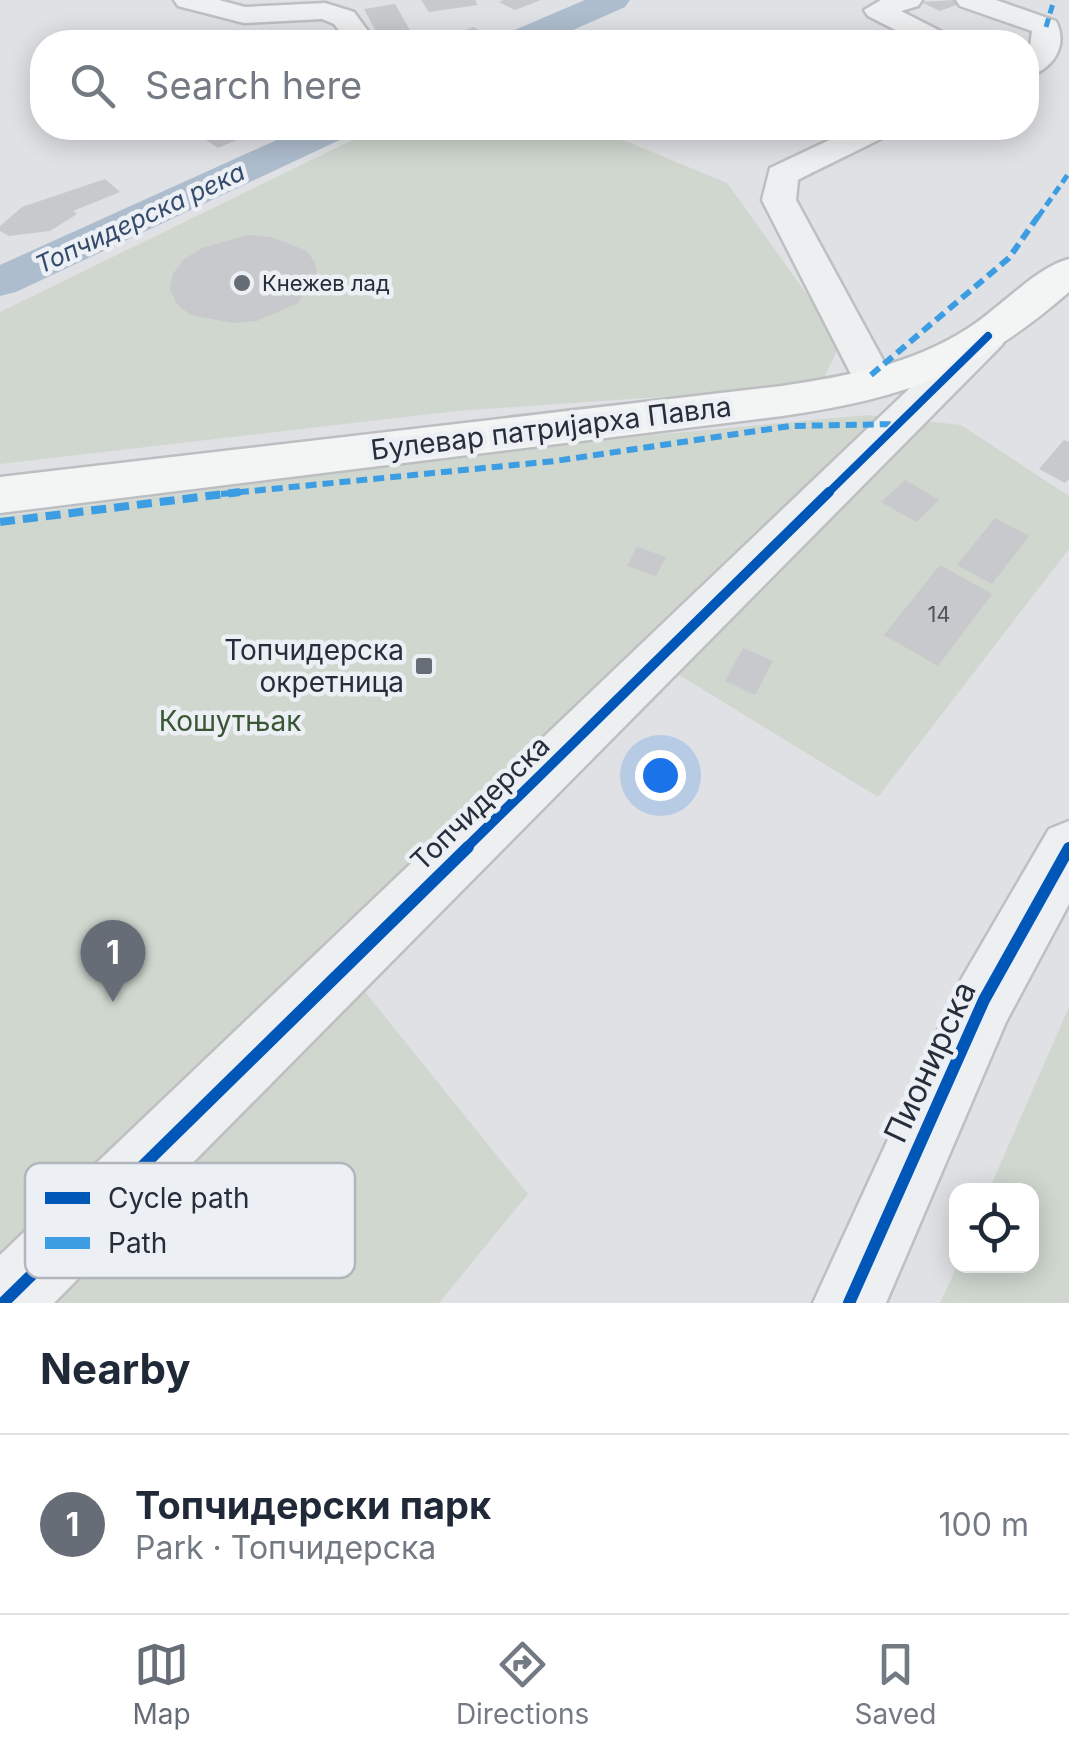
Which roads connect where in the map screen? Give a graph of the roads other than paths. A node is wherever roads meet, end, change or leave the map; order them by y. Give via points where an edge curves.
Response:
1 (188, 0) edge
2 (908, 0) edge
3 (970, 0) edge
4 (353, 30) edge
5 (917, 30) edge
6 (1039, 60) edge
7 (850, 140) edge
8 (1069, 272) edge
9 (988, 336) junction
10 (876, 384) junction
11 (0, 495) edge
12 (1069, 848) edge
13 (145, 1163) edge
14 (27, 1278) edge
15 (2, 1303) edge
16 (848, 1303) edge

1 - 4 street via 244,15 326,11
2 - 5 street via 878,10
3 - 6 street via 1046,27
7 - 10 street via 782,175 779,200
8 - 9 main road, Булевар патријарха Павла
9 - 10 main road, Булевар патријарха Павла via 928,368
9 - 13 street, Топчидерска
10 - 11 main road, Булевар патријарха Павла
12 - 16 street, Пионирска via 984,1000
14 - 15 street, Топчидерска

